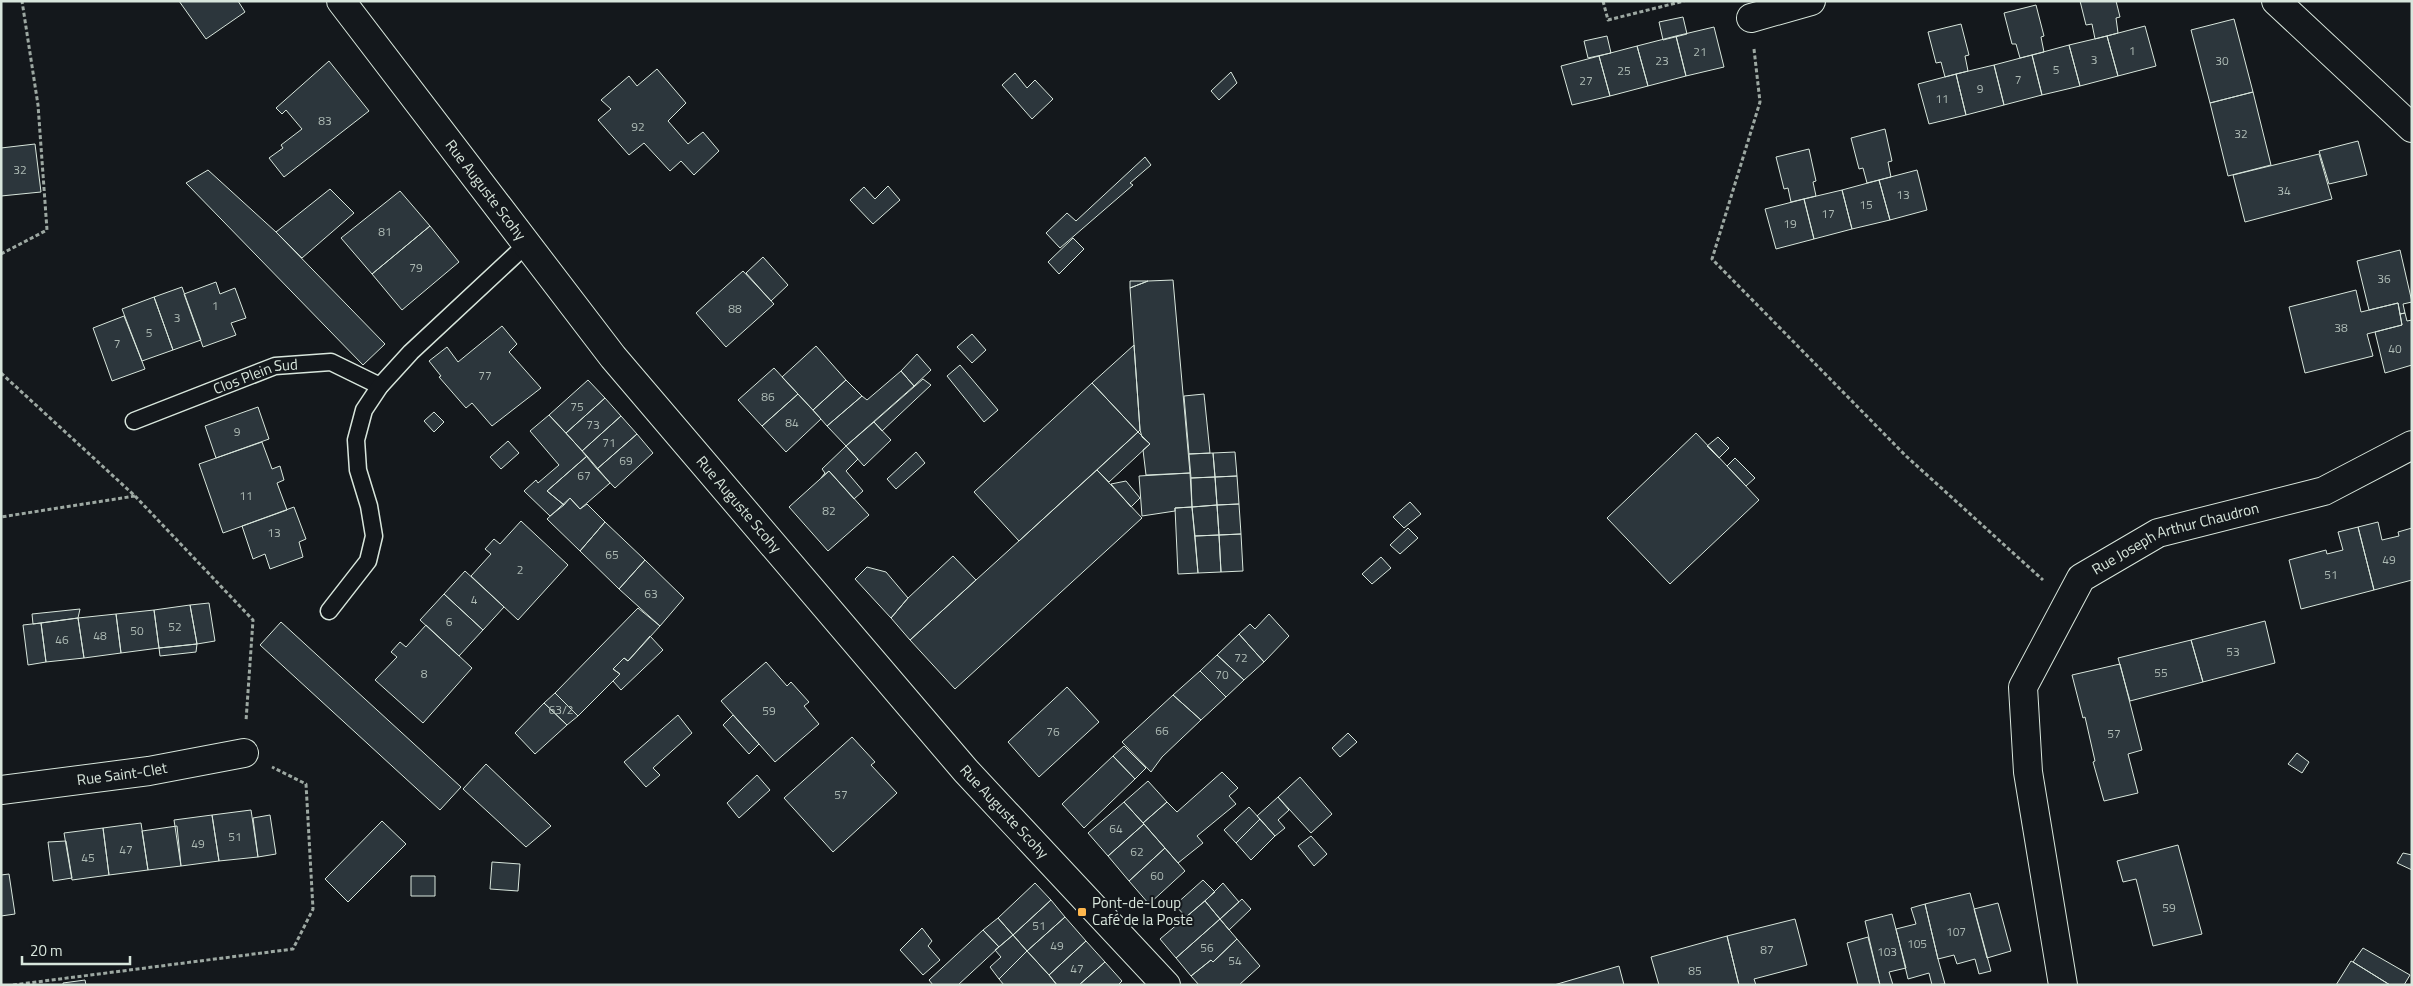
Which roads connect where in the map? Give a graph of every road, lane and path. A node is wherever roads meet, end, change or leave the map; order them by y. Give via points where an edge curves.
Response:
1 (22, 1) edge
2 (341, 1) edge
3 (1603, 1) edge
4 (1684, 1) edge
5 (1811, 1) edge
6 (2311, 1) edge
7 (2280, 5) edge
8 (1751, 18) joint
9 (2412, 128) edge
10 (527, 244) junction
11 (1, 254) edge
12 (1, 373) edge
13 (380, 386) junction
14 (134, 421) dead end
15 (2412, 445) edge
16 (135, 496) junction
17 (1, 517) edge
18 (2068, 602) junction
19 (329, 611) dead end
20 (244, 753) junction
21 (1, 790) edge
22 (13, 985) edge
23 (1166, 985) edge
24 (2063, 985) edge

1 - 11 path via 38,105 48,230
2 - 10 street, Rue Auguste Scohy
3 - 4 path via 1608,20
5 - 8 street
6 - 7 street
7 - 9 street
8 - 18 path via 1760,102 1712,259 1906,456
10 - 13 lane via 411,352
10 - 23 street, Rue Auguste Scohy via 613,357 966,770
12 - 16 path
13 - 14 lane, Clos Plein Sud via 331,362 275,366
13 - 19 lane via 364,410 356,440 358,470 374,536 368,561
15 - 18 street, Rue Joseph Arthur Chaudron via 2324,491 2158,533 2080,578
16 - 17 path
16 - 20 path via 253,620
18 - 24 street, Rue Joseph Arthur Chaudron via 2023,687 2028,772
20 - 21 street, Rue Saint-Clet via 149,771
20 - 22 path via 306,784 313,909 293,949

